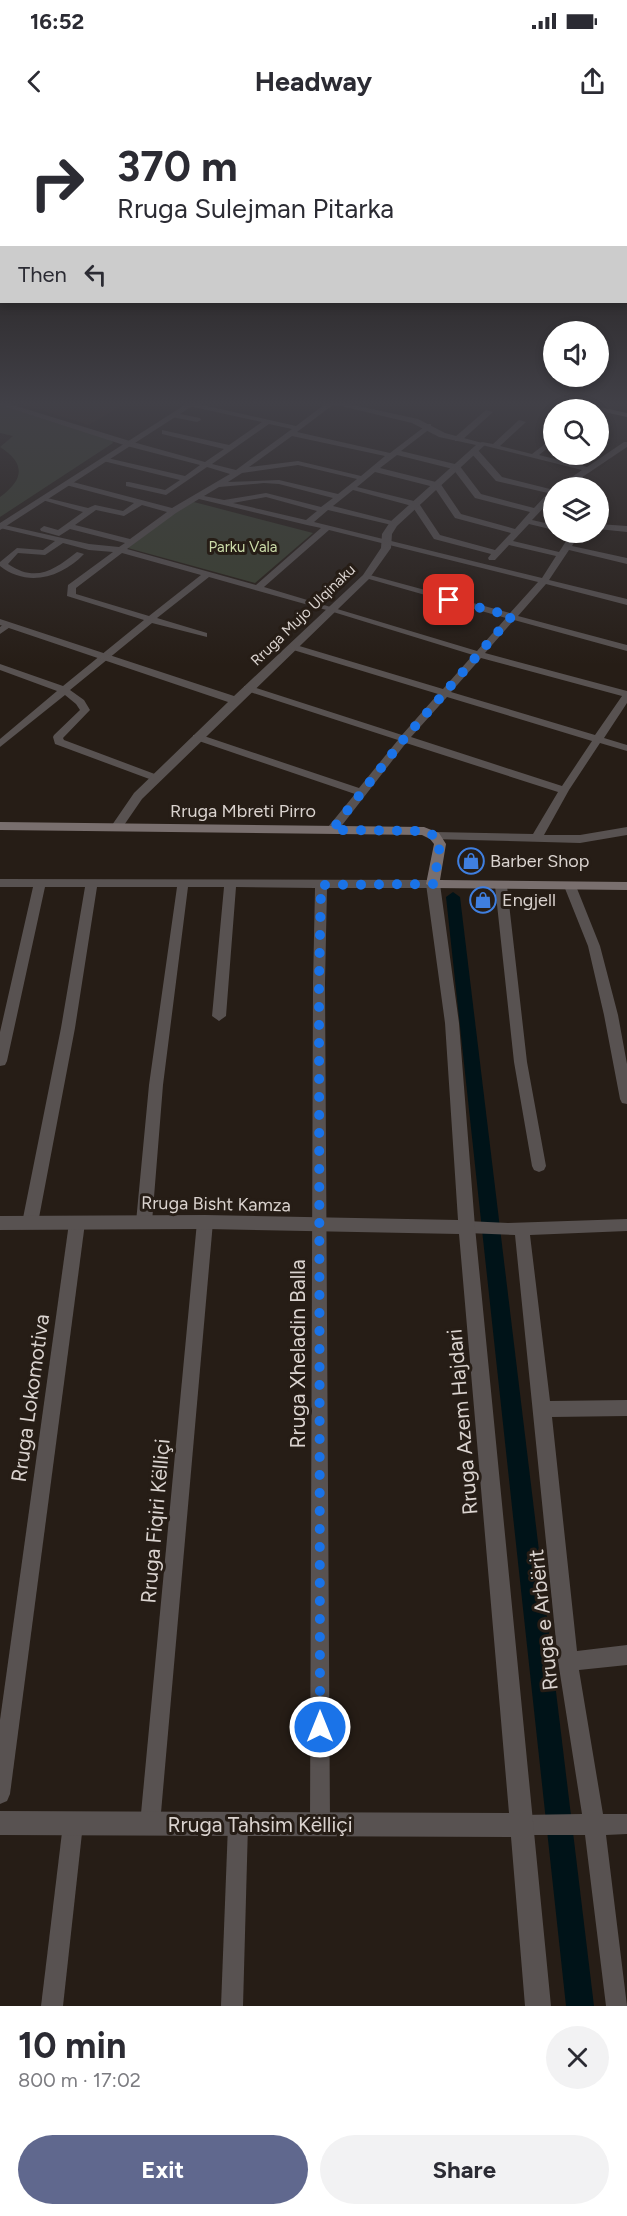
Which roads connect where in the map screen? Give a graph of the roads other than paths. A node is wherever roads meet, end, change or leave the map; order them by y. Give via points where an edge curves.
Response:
1 (59, 489) edge
2 (89, 489) edge
3 (122, 489) edge
4 (150, 489) edge
5 (172, 489) edge
6 (208, 489) edge
7 (307, 489) edge
8 (349, 489) edge
9 (354, 489) edge
10 (432, 489) edge
11 (440, 489) edge
12 (473, 489) edge
13 (112, 496) junction
14 (195, 496) junction
15 (339, 497) junction
16 (43, 499) junction
17 (221, 502) junction
18 (140, 503) junction
19 (543, 503) edge
20 (415, 504) junction
21 (324, 508) junction
22 (88, 511) junction
23 (173, 511) junction
24 (535, 512) junction
25 (526, 521) junction
26 (307, 523) junction
27 (393, 524) junction
28 (543, 525) edge
29 (1, 526) edge
30 (69, 526) junction
31 (326, 528) junction
32 (609, 528) edge
33 (627, 530) edge
34 (28, 532) junction
35 (516, 532) junction
36 (61, 541) junction
37 (386, 541) junction
38 (131, 542) junction
39 (507, 542) junction
40 (569, 543) edge
41 (120, 550) junction
42 (564, 551) junction
43 (497, 553) junction
44 (80, 555) dead end
45 (627, 561) edge
46 (484, 566) junction
47 (4, 571) edge
48 (206, 575) junction
49 (366, 577) junction
50 (544, 581) junction
51 (258, 588) junction
52 (627, 602) edge
53 (333, 609) junction
54 (512, 616) junction
55 (150, 619) junction
56 (3, 626) edge
57 (204, 635) dead end
58 (293, 647) junction
59 (627, 648) edge
60 (478, 654) junction
61 (104, 657) junction
62 (0, 667) edge
63 (247, 688) junction
64 (66, 690) junction
65 (446, 694) junction
66 (627, 695) edge
67 (234, 700) junction
68 (197, 737) junction
69 (403, 740) junction
70 (599, 740) junction
71 (0, 744) edge
72 (627, 748) edge
73 (156, 778) junction
74 (564, 790) junction
75 (360, 792) junction
76 (0, 826) edge
77 (116, 828) junction
78 (332, 830) junction
79 (627, 831) edge
80 (435, 836) junction
81 (536, 839) junction
82 (0, 883) edge
83 (40, 883) junction
84 (92, 883) junction
85 (183, 884) junction
86 (230, 884) junction
87 (434, 884) junction
88 (321, 885) junction
89 (501, 886) junction
90 (570, 886) junction
91 (627, 886) edge
92 (219, 1016) dead end
93 (0, 1061) edge
94 (627, 1100) edge
95 (539, 1166) dead end
96 (144, 1222) junction
97 (206, 1222) junction
98 (0, 1223) edge
99 (30, 1223) junction
100 (77, 1223) junction
101 (319, 1225) junction
102 (627, 1225) edge
103 (474, 1227) junction
104 (515, 1228) junction
105 (627, 1408) edge
106 (543, 1409) junction
107 (627, 1655) edge
108 (568, 1660) junction
109 (0, 1794) edge
110 (0, 1823) edge
111 (320, 1823) junction
112 (73, 1824) junction
113 (150, 1824) junction
114 (627, 1824) edge
115 (237, 1825) junction
116 (526, 1825) junction
117 (586, 1825) junction
118 (52, 2006) edge
119 (232, 2006) edge
120 (538, 2006) edge
121 (617, 2006) edge

1 - 16 street
2 - 13 street
3 - 13 street
4 - 5 street via 166,493
6 - 14 street
7 - 15 street
8 - 15 street
9 - 20 street
10 - 20 street, Rruga Mujo Ulqinaku
11 - 35 street via 458,516
12 - 24 street via 478,496
13 - 18 street
14 - 17 street
14 - 23 street
15 - 21 street
16 - 22 street
16 - 29 street
17 - 21 street via 266,495
17 - 26 street
18 - 22 street via 124,514 95,507
18 - 23 street
19 - 24 street
20 - 27 street, Rruga Mujo Ulqinaku
20 - 43 street via 437,537
21 - 26 street
21 - 27 street
22 - 30 street
23 - 38 street
24 - 25 street
25 - 28 street
25 - 35 street
26 - 31 street
27 - 37 street, Rruga Mujo Ulqinaku
29 - 34 street
30 - 34 street via 59,532 37,527
30 - 38 street
31 - 37 street
31 - 51 street
32 - 33 street
34 - 36 street
35 - 39 street
36 - 41 street
36 - 47 street via 45,552 14,551 3,564
37 - 46 street
37 - 49 street, Rruga Mujo Ulqinaku via 386,548
38 - 41 street
39 - 42 street
39 - 43 street
40 - 42 street
41 - 48 street
41 - 55 street via 71,587 72,596
42 - 45 street
42 - 50 street
43 - 46 street
44 - 47 street via 45,578
46 - 50 street
48 - 51 street
48 - 55 street
49 - 53 street, Rruga Mujo Ulqinaku
49 - 54 street
50 - 52 street
50 - 54 street
51 - 53 street
53 - 58 street, Rruga Mujo Ulqinaku
53 - 60 street
54 - 59 street
54 - 60 street
55 - 57 street
55 - 61 street
56 - 61 street
58 - 63 street, Rruga Mujo Ulqinaku
58 - 65 street
60 - 65 street
60 - 66 street
61 - 64 street
61 - 67 street
62 - 64 street
63 - 67 street, Rruga Mujo Ulqinaku
63 - 69 street
64 - 71 street
64 - 73 street via 85,710 61,731 59,742
65 - 69 street
65 - 70 street
66 - 70 street
67 - 68 street, Rruga Mujo Ulqinaku
68 - 73 street, Rruga Mujo Ulqinaku
68 - 75 street
69 - 74 street
69 - 75 street
70 - 72 street
70 - 74 street
73 - 77 street, Rruga Mujo Ulqinaku
74 - 81 street
75 - 78 street
76 - 77 main road, Rruga Mbreti Pirro
77 - 78 main road, Rruga Mbreti Pirro
78 - 80 main road, Rruga Mbreti Pirro via 417,831
79 - 81 street, Rruga Mbreti Pirro via 580,839
80 - 81 street, Rruga Mbreti Pirro
80 - 87 main road, Rruga Azem Hajdari via 440,844
82 - 83 street
83 - 84 street
83 - 93 street
84 - 85 street
84 - 99 street via 69,1028
85 - 86 street
85 - 96 street via 156,1085
86 - 88 street
86 - 92 street
87 - 88 street
87 - 89 main road
87 - 103 street, Rruga Azem Hajdari
88 - 101 street, Rruga Xheladin Balla
89 - 90 main road
89 - 95 street via 514,1026
90 - 91 main road
90 - 94 street via 594,946 612,1015
96 - 97 street, Rruga Bisht Kamza
96 - 100 street, Rruga Bisht Kamza
97 - 101 street, Rruga Bisht Kamza
97 - 113 street, Rruga Fiqiri Këlliçi
98 - 99 street, Rruga Bisht Kamza
99 - 100 street, Rruga Bisht Kamza
100 - 109 street, Rruga Lokomotiva
101 - 103 street, Rruga Bisht Kamza
101 - 111 street, Rruga Xheladin Balla
102 - 104 street
103 - 104 street
103 - 116 street, Rruga Azem Hajdari
104 - 106 street, Rruga e Arbërit
105 - 106 street
106 - 108 street, Rruga e Arbërit
107 - 108 street
108 - 117 street, Rruga e Arbërit
110 - 112 street, Rruga Tahsim Këlliçi
111 - 115 street, Rruga Tahsim Këlliçi
111 - 116 street, Rruga Tahsim Këlliçi
112 - 113 street, Rruga Tahsim Këlliçi
112 - 118 street
113 - 115 street, Rruga Tahsim Këlliçi
114 - 117 street
115 - 119 street
116 - 117 street
116 - 120 street, Rruga Azem Hajdari
117 - 121 street, Rruga e Arbërit

